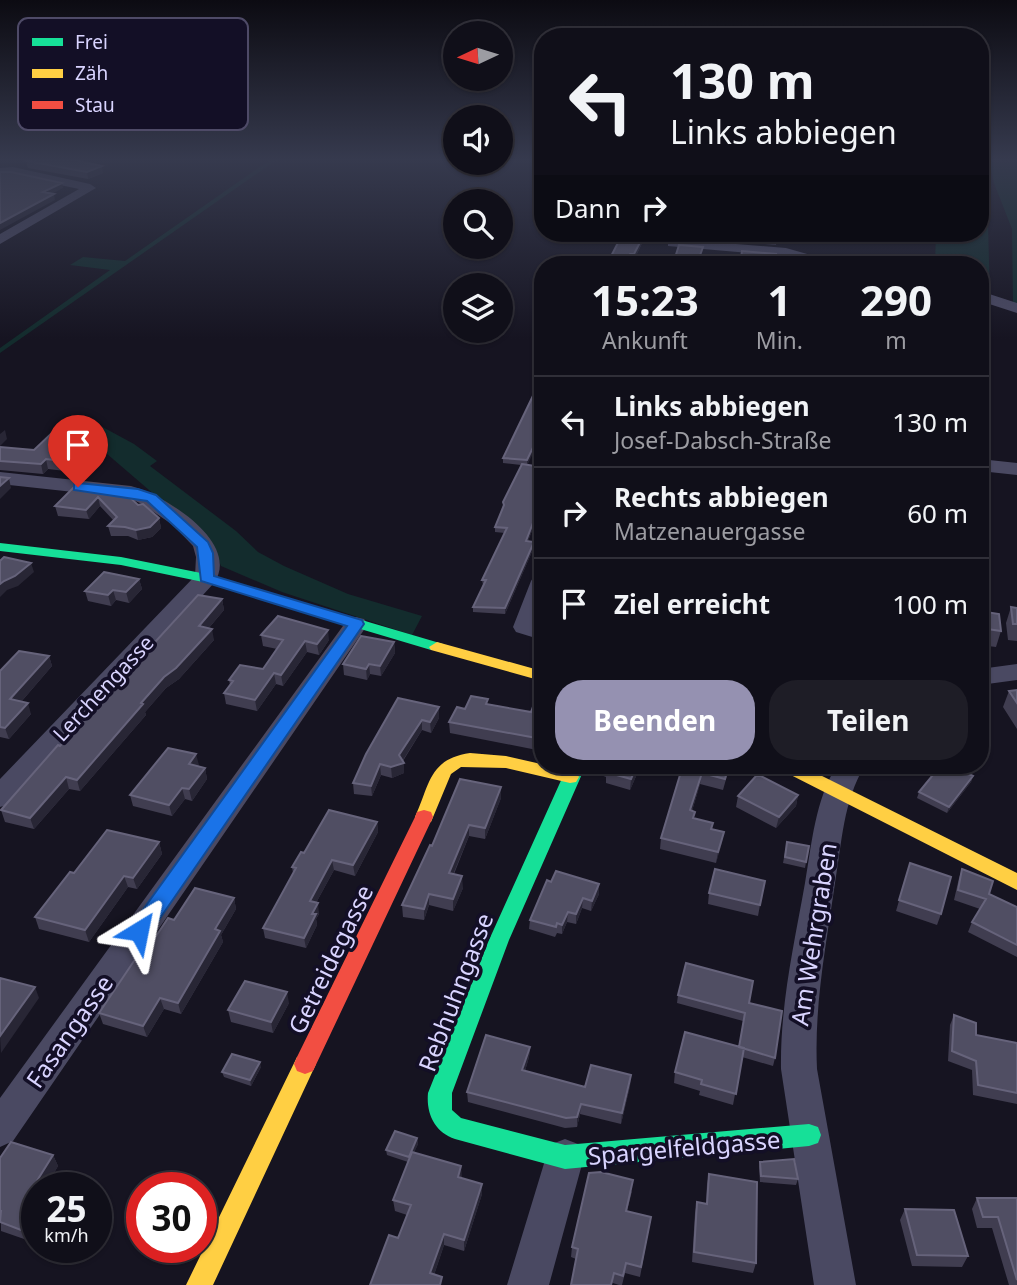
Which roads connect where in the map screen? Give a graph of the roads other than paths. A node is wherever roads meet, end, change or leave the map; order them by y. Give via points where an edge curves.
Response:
1 (36, 219) edge
2 (0, 240) edge
3 (672, 243) edge
4 (787, 252) edge
5 (989, 299) edge
6 (1017, 308) edge
7 (989, 466) edge
8 (1017, 469) edge
9 (0, 478) edge
10 (2, 550) edge
11 (206, 578) junction
12 (534, 603) edge
13 (356, 624) junction
14 (534, 630) edge
15 (1017, 672) edge
16 (534, 674) edge
17 (989, 676) edge
18 (534, 766) edge
19 (572, 774) edge
20 (844, 777) edge
21 (0, 797) edge
22 (1017, 882) edge
23 (0, 1129) edge
24 (809, 1135) junction
25 (565, 1157) junction
26 (199, 1285) edge
27 (528, 1285) edge
28 (835, 1285) edge

1 - 2 street
3 - 4 street
5 - 6 street
7 - 8 street
9 - 11 street via 152,498 203,545
10 - 11 street via 121,561
11 - 13 street
11 - 21 street, Lerchengasse
12 - 14 street via 525,627
13 - 16 street
13 - 23 street, Fasangasse
15 - 17 street
18 - 26 street, Getreidegasse via 474,758 448,766
19 - 25 street, Rebhuhngasse via 499,940 438,1108 443,1121 455,1128
20 - 22 street
20 - 24 street, Am Wehrgraben via 800,995 797,1036
24 - 25 street, Spargelfeldgasse
24 - 28 street, Am Wehrgraben
25 - 27 street, Spargelfeldgasse

